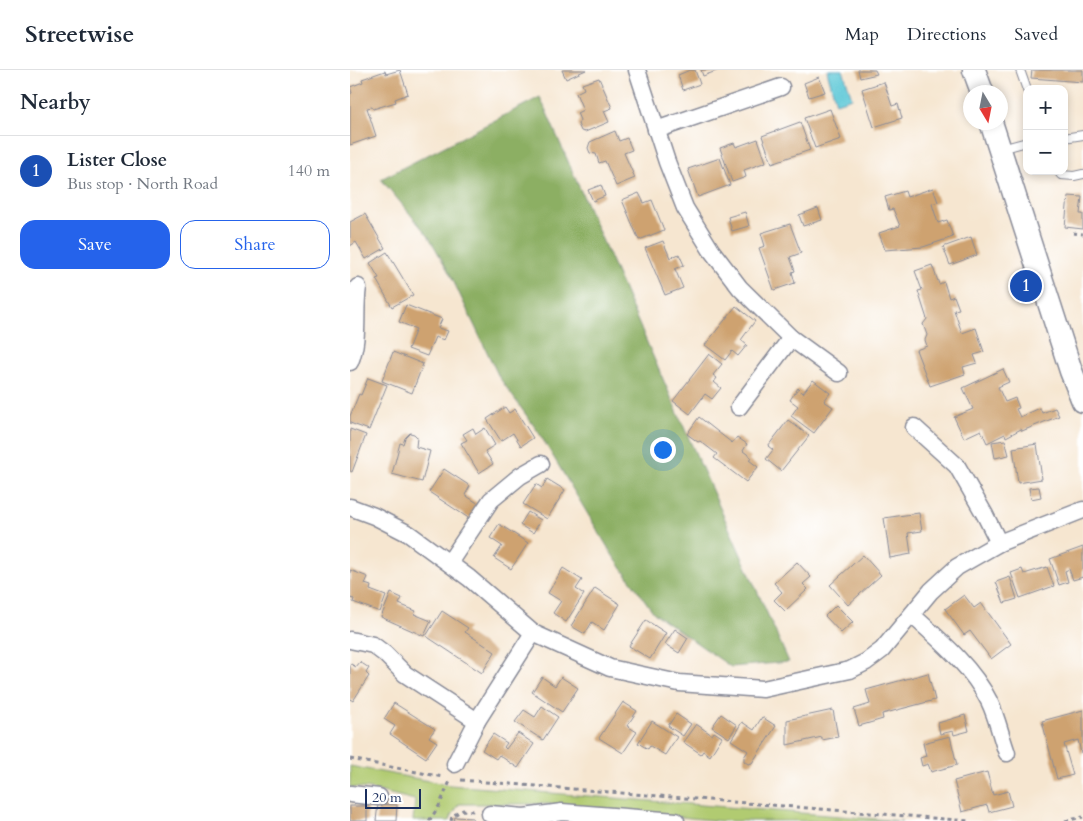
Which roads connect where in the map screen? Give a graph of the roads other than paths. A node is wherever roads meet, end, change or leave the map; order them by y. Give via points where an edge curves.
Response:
1 (637, 70) edge
2 (974, 70) edge
3 (1020, 70) edge
4 (979, 85) edge
5 (1025, 85) edge
6 (781, 87) dead end
7 (656, 130) junction
8 (994, 130) edge
9 (1083, 135) edge
10 (1068, 137) edge
11 (1023, 143) edge
12 (1000, 149) junction
13 (1083, 174) edge
14 (1061, 175) edge
15 (358, 286) dead end
16 (791, 338) junction
17 (350, 362) edge
18 (839, 373) dead end
19 (1083, 401) edge
20 (739, 407) dead end
21 (914, 427) dead end
22 (541, 464) dead end
23 (350, 507) edge
24 (1083, 510) edge
25 (999, 543) junction
26 (450, 563) junction
27 (912, 615) junction
28 (533, 634) junction
29 (350, 640) edge
30 (477, 721) junction
31 (1006, 753) dead end
32 (453, 771) road end
33 (350, 794) edge
34 (379, 797) dead end
35 (490, 814) road end
36 (628, 819) edge
37 (676, 821) edge

1 - 7 street
2 - 4 main road
3 - 5 lane
6 - 7 street
7 - 16 street via 685,208 711,250 740,288
8 - 12 main road
9 - 10 lane
11 - 12 lane
12 - 19 main road
13 - 14 lane
15 - 17 street via 356,348
16 - 18 street
16 - 20 street
21 - 25 street via 957,466
22 - 26 street via 520,476 491,500
23 - 26 street via 409,534
24 - 25 street
25 - 27 street via 957,567 931,591
26 - 28 street
27 - 28 street via 882,650 850,670 763,689 679,683 610,668
27 - 31 street via 952,651 990,702
28 - 30 street
29 - 30 street via 372,645 405,674
30 - 32 street
33 - 34 street
35 - 36 street via 524,817 562,812
36 - 37 street

